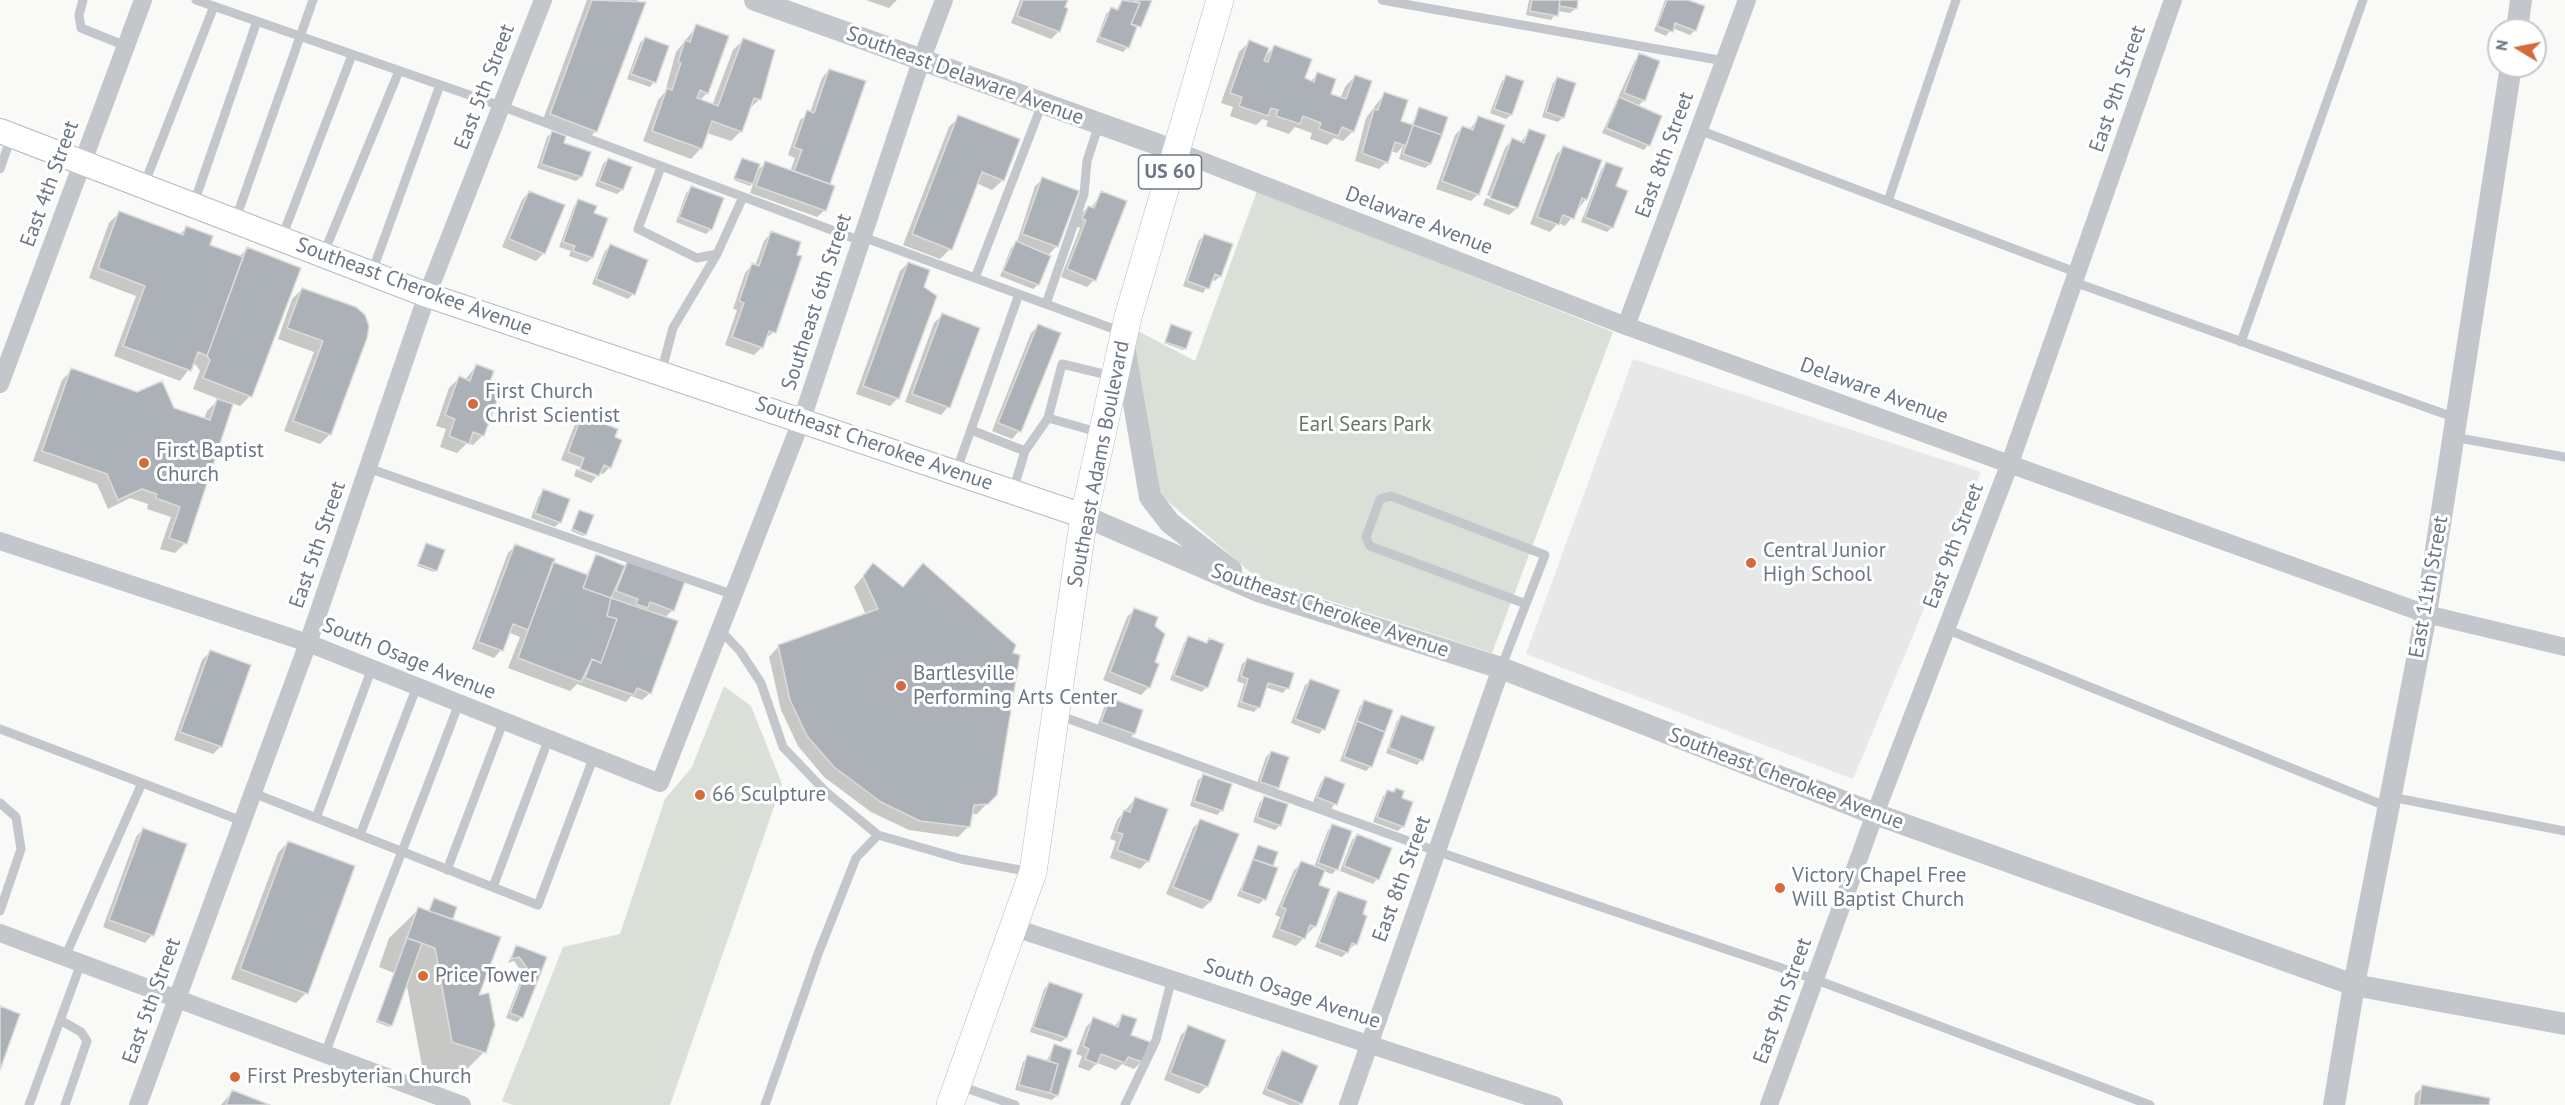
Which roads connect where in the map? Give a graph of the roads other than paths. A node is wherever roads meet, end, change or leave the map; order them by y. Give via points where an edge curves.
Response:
1 (83, 0) edge
2 (143, 0) edge
3 (196, 0) edge
4 (313, 0) edge
5 (543, 0) edge
6 (754, 0) edge
7 (944, 0) edge
8 (1220, 0) edge
9 (1382, 0) edge
10 (1747, 0) edge
11 (1956, 0) edge
12 (2173, 0) edge
13 (2363, 0) edge
14 (2521, 0) edge
15 (214, 6) junction
16 (2519, 18) edge
17 (257, 21) junction
18 (300, 36) junction
19 (126, 46) junction
20 (352, 54) junction
21 (921, 61) junction
22 (1724, 61) junction
23 (399, 71) junction
24 (2509, 78) edge
25 (440, 85) junction
26 (1042, 104) junction
27 (501, 106) junction
28 (1099, 124) junction
29 (1699, 130) junction
30 (6, 133) edge
31 (1176, 151) junction
32 (83, 162) junction
33 (661, 167) junction
34 (0, 169) edge
35 (144, 185) junction
36 (743, 197) junction
37 (1888, 201) junction
38 (193, 204) junction
39 (235, 221) junction
40 (282, 238) junction
41 (862, 239) junction
42 (717, 254) junction
43 (323, 255) junction
44 (372, 273) junction
45 (2076, 277) junction
46 (975, 278) junction
47 (1019, 294) junction
48 (427, 295) junction
49 (1046, 304) junction
50 (1626, 326) junction
51 (1125, 340) junction
52 (2241, 342) junction
53 (7, 347) edge
54 (661, 373) junction
55 (1117, 377) junction
56 (0, 384) edge
57 (1048, 418) junction
58 (802, 419) junction
59 (2455, 428) junction
60 (971, 430) junction
61 (1103, 434) junction
62 (1025, 451) junction
63 (2565, 457) edge
64 (2010, 463) junction
65 (368, 468) junction
66 (956, 472) junction
67 (1012, 492) junction
68 (1084, 516) junction
69 (0, 541) edge
70 (1258, 591) junction
71 (734, 595) junction
72 (1526, 604) junction
73 (2426, 614) junction
74 (1946, 628) junction
75 (720, 630) junction
76 (308, 643) junction
77 (2565, 647) edge
78 (372, 668) junction
79 (1501, 669) junction
80 (417, 686) junction
81 (459, 703) junction
82 (1056, 714) junction
83 (504, 720) junction
84 (0, 729) edge
85 (549, 738) junction
86 (594, 756) junction
87 (142, 783) junction
88 (660, 783) joint
89 (253, 793) junction
90 (2389, 802) junction
91 (0, 803) edge
92 (1875, 814) junction
93 (316, 818) junction
94 (242, 821) junction
95 (2565, 831) edge
96 (360, 835) junction
97 (878, 835) junction
98 (1436, 851) junction
99 (403, 852) junction
100 (447, 870) junction
101 (1033, 872) junction
102 (493, 887) junction
103 (0, 911) edge
104 (1015, 928) junction
105 (0, 933) edge
106 (73, 960) junction
107 (1172, 978) junction
108 (1814, 979) junction
109 (2354, 985) junction
110 (177, 998) junction
111 (60, 1020) junction
112 (2565, 1024) edge
113 (1369, 1042) junction
114 (325, 1054) junction
115 (954, 1095) edge
116 (29, 1105) edge
117 (65, 1105) edge
118 (138, 1105) edge
119 (462, 1105) edge
120 (765, 1105) edge
121 (1015, 1105) edge
122 (1125, 1105) edge
123 (1348, 1105) edge
124 (1554, 1105) edge
125 (1769, 1105) edge
126 (2150, 1105) edge
127 (2334, 1105) edge

1 - 19 lane via 81,28
2 - 19 street, East 4th Street
3 - 15 lane
4 - 18 lane
5 - 27 street, East 5th Street
6 - 21 street, Southeast Delaware Avenue
7 - 21 street, Southeast 6th Street
8 - 31 main road, Southeast Adams Boulevard / US 60
9 - 22 lane
10 - 22 street, East 8th Street
11 - 37 lane
12 - 45 street, East 9th Street
13 - 52 lane
14 - 16 street
15 - 17 lane
15 - 35 lane
17 - 18 lane
17 - 38 lane
18 - 20 lane
18 - 39 lane
19 - 32 street, East 4th Street
20 - 23 lane
20 - 40 lane
21 - 26 street, Southeast Delaware Avenue
21 - 41 street, Southeast 6th Street
22 - 29 street, East 8th Street
23 - 25 lane
23 - 43 lane
24 - 59 street, East 11th Street
25 - 27 lane
25 - 44 lane
26 - 28 street, Southeast Delaware Avenue
26 - 46 lane
27 - 33 lane
27 - 48 street, East 5th Street
28 - 31 street, Southeast Delaware Avenue
28 - 49 lane via 1087,161 1084,194
29 - 37 lane
29 - 50 street, East 8th Street
30 - 32 main road, Southeast Cherokee Avenue
30 - 34 lane
31 - 50 street, Delaware Avenue
31 - 51 main road, Southeast Adams Boulevard / US 60
32 - 35 main road, Southeast Cherokee Avenue
32 - 53 street, East 4th Street
33 - 36 lane
33 - 42 lane via 638,229 697,258
35 - 38 main road, Southeast Cherokee Avenue
36 - 41 lane
36 - 42 lane
37 - 45 lane
38 - 39 main road, Southeast Cherokee Avenue
39 - 40 main road, Southeast Cherokee Avenue
40 - 43 main road, Southeast Cherokee Avenue
41 - 46 lane
41 - 58 street, Southeast 6th Street
42 - 54 lane via 674,328
43 - 44 main road, Southeast Cherokee Avenue
44 - 48 main road, Southeast Cherokee Avenue
45 - 52 lane
45 - 64 street, East 9th Street
46 - 47 lane
47 - 49 lane
47 - 60 lane
48 - 54 main road, Southeast Cherokee Avenue
48 - 65 street, East 5th Street
49 - 51 lane
50 - 64 street, Delaware Avenue
51 - 55 main road, Southeast Adams Boulevard / US 60
51 - 70 street via 1150,497 1170,523
52 - 59 lane
53 - 56 street, East 4th Street
54 - 58 main road, Southeast Cherokee Avenue
55 - 57 lane via 1062,364
55 - 61 main road, Southeast Adams Boulevard / US 60
57 - 61 lane
57 - 62 lane
58 - 66 main road, Southeast Cherokee Avenue
58 - 71 street, Southeast 6th Street
59 - 63 lane
59 - 73 street, East 11th Street
60 - 62 lane
60 - 66 lane
61 - 68 main road, Southeast Adams Boulevard / US 60
62 - 67 lane
64 - 73 street, Delaware Avenue
64 - 74 street, East 9th Street
65 - 71 lane
65 - 76 street, East 5th Street
66 - 67 main road, Southeast Cherokee Avenue
67 - 68 main road, Southeast Cherokee Avenue
68 - 70 street, Southeast Cherokee Avenue
68 - 82 main road, Southeast Adams Boulevard / US 60
69 - 76 street, South Osage Avenue
70 - 79 street, Southeast Cherokee Avenue
71 - 75 street, Southeast 6th Street
72 - 72 lane via 1370,546 1366,537 1380,499 1391,496 1545,555
72 - 79 lane
73 - 77 street, Delaware Avenue
73 - 90 street, East 11th Street
74 - 90 lane
74 - 92 street, East 9th Street
75 - 88 street, Southeast 6th Street
75 - 97 lane via 761,682 783,747 826,792
76 - 78 street, South Osage Avenue
76 - 89 street, East 5th Street
78 - 80 street, South Osage Avenue
78 - 93 lane
79 - 92 street, Southeast Cherokee Avenue
79 - 98 street, East 8th Street
80 - 81 street, South Osage Avenue
80 - 96 lane
81 - 83 street, South Osage Avenue
81 - 99 lane
82 - 98 lane
82 - 101 main road, Southeast Adams Boulevard / US 60
83 - 85 street, South Osage Avenue
83 - 100 lane
84 - 87 lane
85 - 86 street, South Osage Avenue
85 - 102 lane
86 - 88 street, South Osage Avenue
86 - 102 lane via 538,904
87 - 94 lane
87 - 106 lane
89 - 93 lane
89 - 94 street, East 5th Street
90 - 95 lane
90 - 109 street, East 11th Street
91 - 103 lane via 16,817 21,849
92 - 108 street, East 9th Street
92 - 109 street, Southeast Cherokee Avenue
93 - 96 lane
94 - 110 street, East 5th Street
96 - 99 lane
97 - 101 lane via 961,859
97 - 120 lane via 856,858
98 - 108 lane
98 - 113 street, East 8th Street
99 - 100 lane
99 - 114 lane via 388,882
100 - 102 lane
101 - 104 main road, Southeast Adams Boulevard / US 60
104 - 107 street, South Osage Avenue
104 - 115 main road, Southeast Adams Boulevard / US 60
105 - 106 street
106 - 110 street
106 - 111 lane
107 - 113 street, South Osage Avenue
107 - 122 lane via 1156,1040
108 - 125 street, East 9th Street
108 - 126 lane
109 - 112 street, Southeast Cherokee Avenue
109 - 127 street, East 11th Street
110 - 114 street
110 - 118 street, East 5th Street
111 - 116 lane
111 - 117 lane via 81,1032 87,1041
113 - 123 street, East 8th Street
113 - 124 street, South Osage Avenue
114 - 119 street
115 - 121 lane

